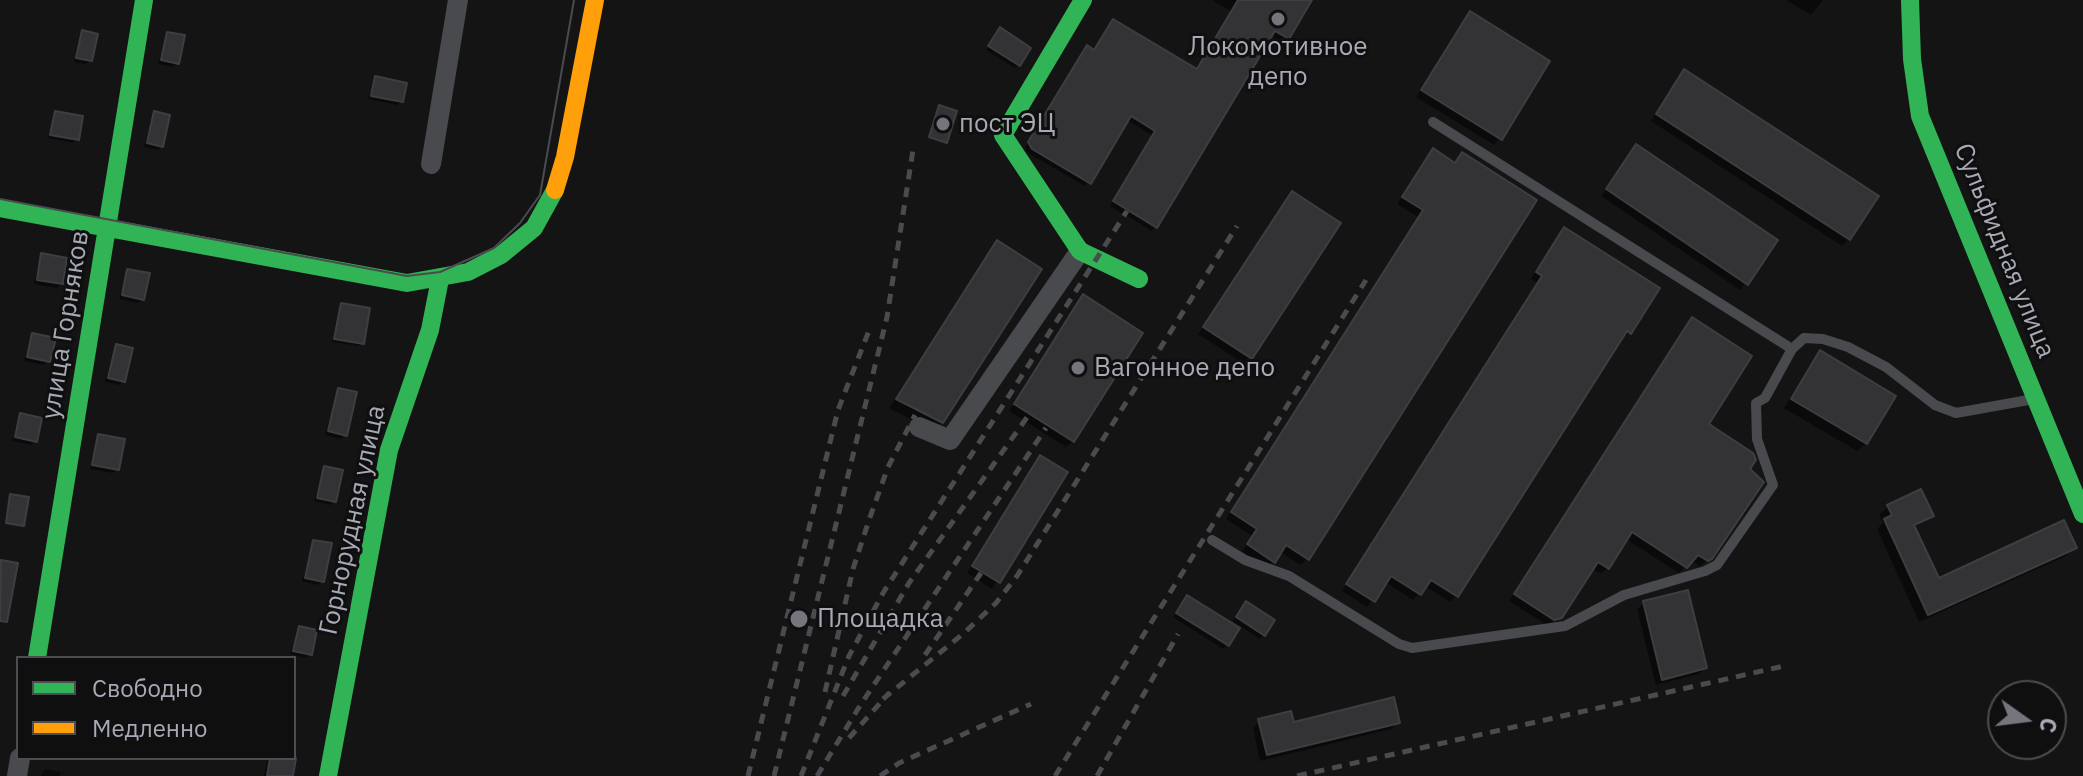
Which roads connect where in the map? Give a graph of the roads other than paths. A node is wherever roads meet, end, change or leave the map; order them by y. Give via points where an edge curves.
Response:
1 (144, 0) edge
2 (458, 0) edge
3 (595, 0) edge
4 (1083, 0) edge
5 (1910, 0) edge
6 (1433, 122) dead end
7 (431, 164) dead end
8 (0, 208) edge
9 (108, 230) junction
10 (1080, 251) junction
11 (440, 279) junction
12 (1139, 279) dead end
13 (1792, 349) junction
14 (2036, 398) junction
15 (919, 427) dead end
16 (2083, 514) edge
17 (1212, 540) dead end
18 (37, 656) edge
19 (328, 776) edge

1 - 9 street, улица Горняков
2 - 7 street
3 - 11 street via 565,157 551,201 534,228 501,255
4 - 10 street via 1003,135
5 - 14 street, Сульфидная улица via 1920,116
6 - 13 lane
8 - 9 street
9 - 11 street via 407,283
9 - 18 street, улица Горняков
10 - 12 street
10 - 15 street via 950,440
11 - 19 street, Горнорудная улица via 430,330 389,450
13 - 14 lane via 1804,338 1848,347 1886,367 1935,405 1956,413
13 - 17 lane via 1765,398 1756,403 1757,439 1773,485 1717,565 1624,595 1565,626 1412,648 1289,576 1245,560
14 - 16 street, Сульфидная улица

